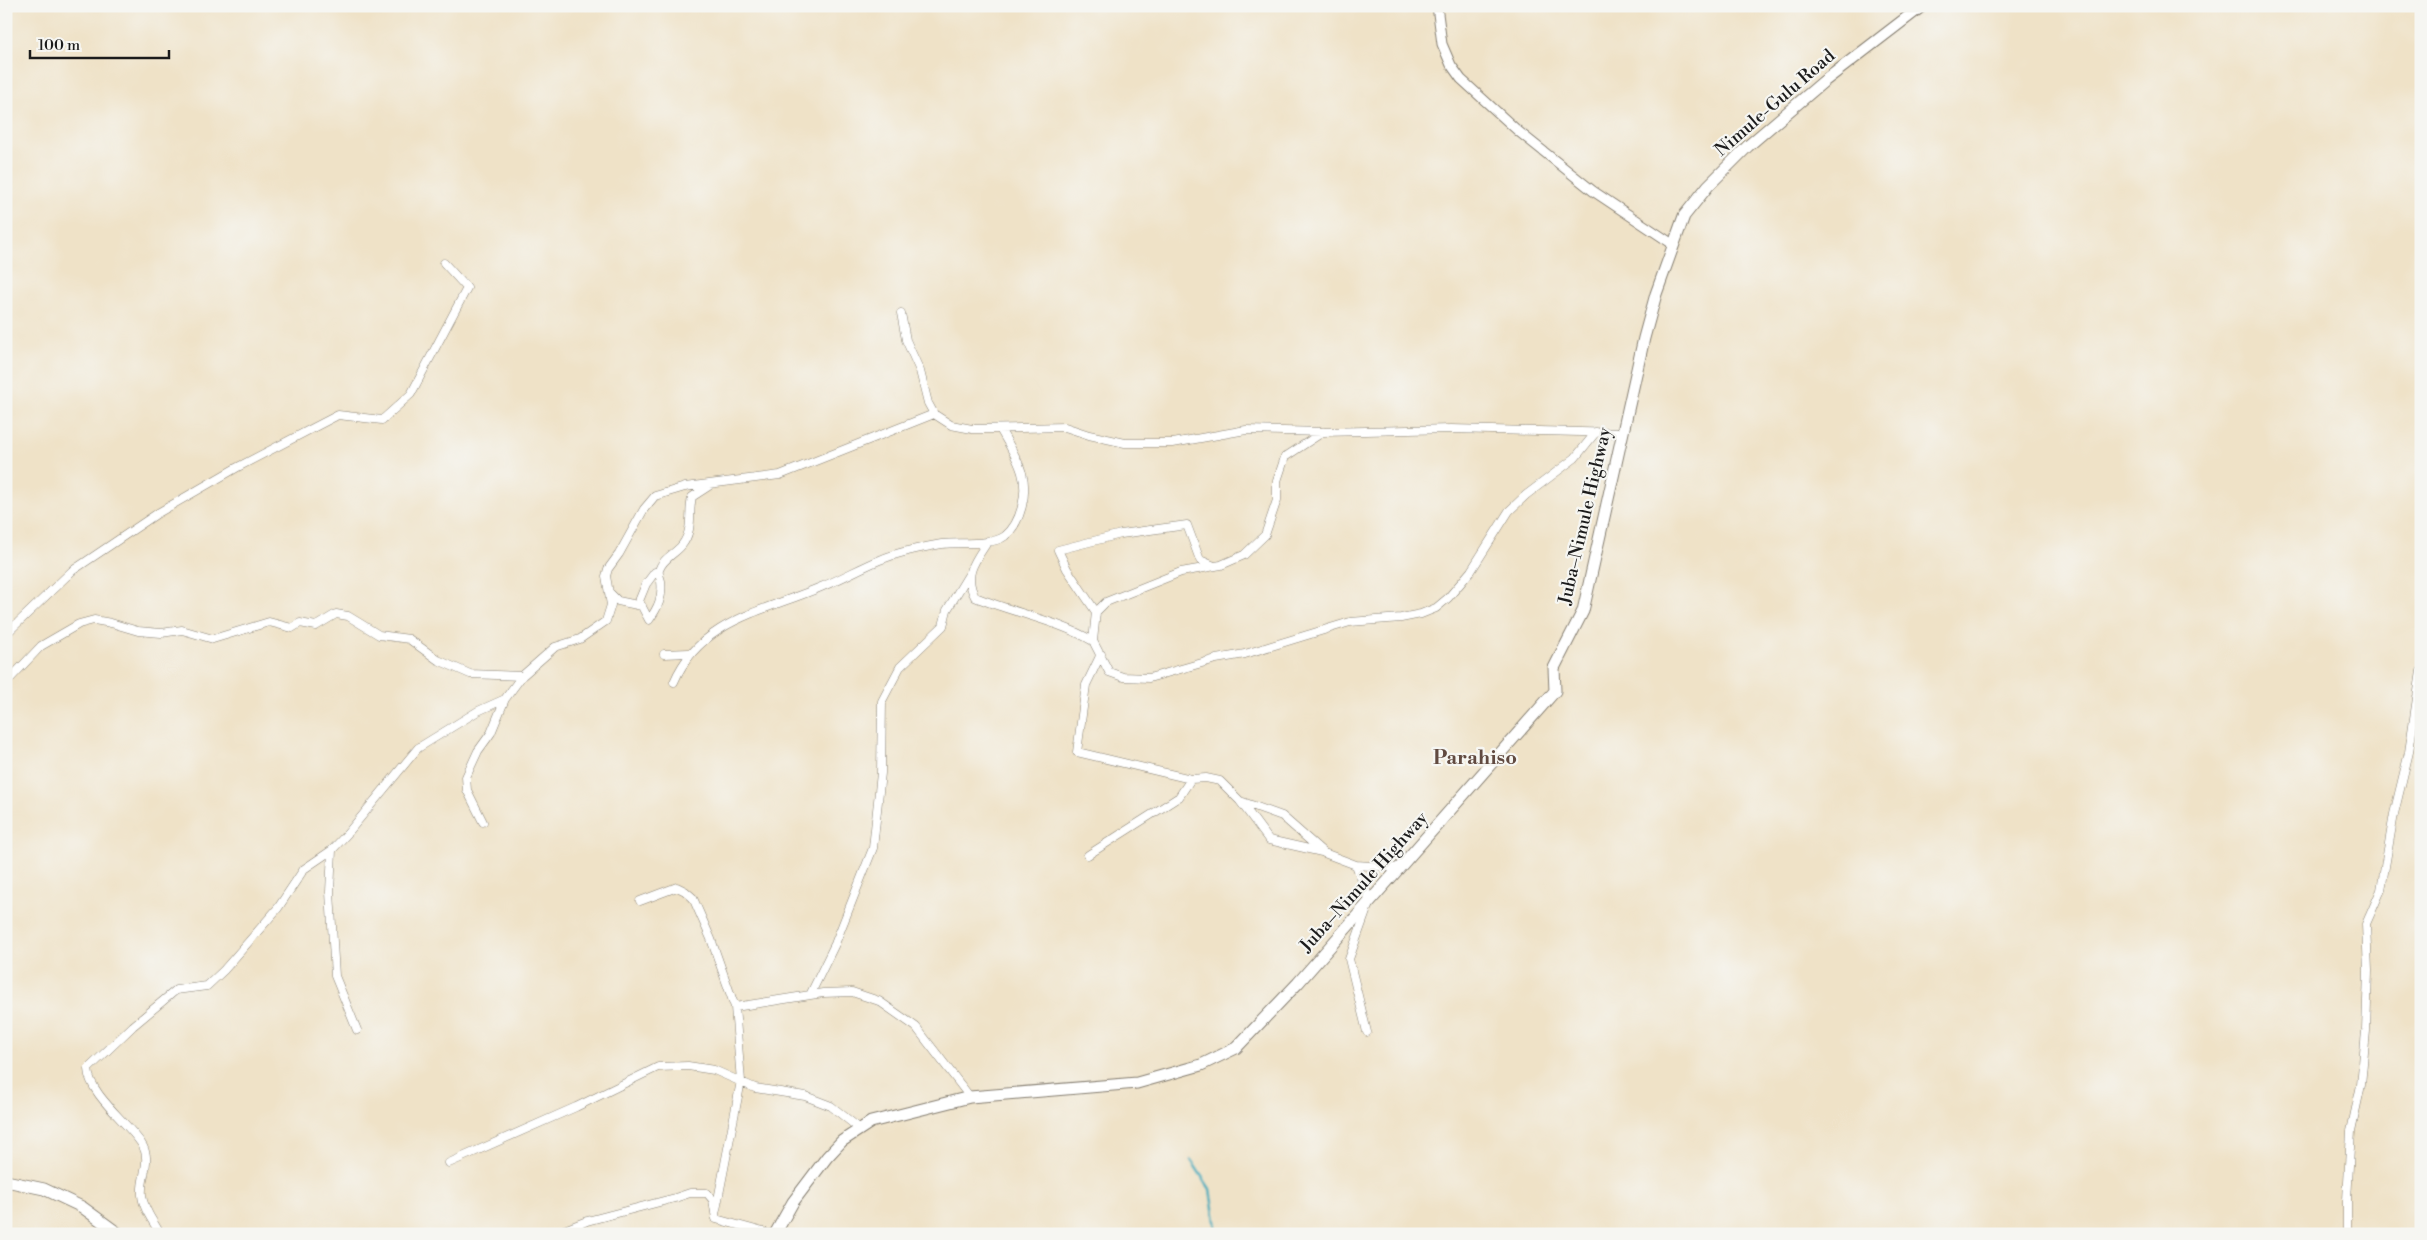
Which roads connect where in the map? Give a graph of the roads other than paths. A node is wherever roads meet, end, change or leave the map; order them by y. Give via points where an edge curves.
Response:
1 (1437, 6) edge
2 (1922, 6) edge
3 (2421, 164) edge
4 (2421, 205) edge
5 (1674, 246) junction
6 (444, 263) dead end
7 (901, 313) dead end
8 (934, 414) junction
9 (1000, 429) junction
10 (1323, 432) junction
11 (1596, 432) junction
12 (1622, 433) junction
13 (713, 484) junction
14 (988, 541) junction
15 (1214, 566) junction
16 (658, 573) junction
17 (969, 574) junction
18 (609, 591) junction
19 (642, 606) junction
20 (1096, 612) junction
21 (6, 634) edge
22 (1093, 641) junction
23 (689, 653) junction
24 (664, 654) dead end
25 (1101, 654) junction
26 (2421, 671) edge
27 (522, 676) junction
28 (6, 682) edge
29 (674, 682) dead end
30 (505, 699) junction
31 (1191, 779) junction
32 (1240, 801) junction
33 (483, 822) dead end
34 (332, 850) junction
35 (1324, 852) junction
36 (1088, 855) dead end
37 (1356, 865) junction
38 (1400, 868) junction
39 (640, 900) dead end
40 (1370, 900) junction
41 (811, 993) junction
42 (735, 1007) junction
43 (357, 1030) dead end
44 (1367, 1032) dead end
45 (741, 1081) junction
46 (970, 1097) junction
47 (860, 1129) junction
48 (448, 1163) dead end
49 (6, 1181) edge
50 (716, 1210) junction
51 (119, 1234) edge
52 (160, 1234) edge
53 (534, 1234) edge
54 (770, 1234) edge
55 (775, 1234) edge
56 (2348, 1234) edge

1 - 5 street via 1442,44 1461,79 1518,131 1593,191
2 - 5 main road, Nimule-Gulu Road via 1823,82 1748,146 1708,186 1684,216
3 - 4 street
5 - 12 main road, Juba–Nimule Highway via 1656,294
6 - 21 street via 466,288 411,394 382,420 338,415 236,468 158,514 72,571
7 - 8 street via 906,340
8 - 9 street via 951,425
8 - 13 street via 780,474
9 - 10 street via 1065,427 1125,443 1173,443 1246,430
9 - 14 street via 1023,474 1023,493 1020,515 1014,527 1003,537
10 - 11 street via 1451,429
10 - 15 street via 1286,458 1276,481 1277,500 1265,535 1244,556
11 - 12 street
11 - 25 street via 1575,458 1509,512 1471,571 1436,608 1401,618 1350,622 1245,654 1149,678 1123,677 1109,672
12 - 38 main road, Juba–Nimule Highway via 1582,611 1554,668 1554,691
13 - 16 street via 692,497 691,524 683,544 666,559
13 - 18 street via 685,487 655,496 644,508 608,569
14 - 17 street
14 - 23 street via 942,544 867,564 823,587 728,623
15 - 20 street via 1181,572 1106,602
15 - 20 street via 1200,560 1187,525 1121,534 1058,550
16 - 19 street via 655,572 640,596
16 - 19 street via 660,607 649,620
17 - 22 street via 975,597 1010,611 1071,628
17 - 41 street via 947,610 943,626 900,667 882,701 881,774 874,848
18 - 19 street via 618,601
18 - 27 street via 611,605 606,621 580,639 555,648
20 - 22 street
22 - 25 street
23 - 24 street
23 - 29 street
25 - 31 street via 1086,684 1077,752
26 - 56 street via 2409,752 2381,890 2366,924 2366,1031 2361,1085 2351,1131
27 - 28 street via 470,674 438,660 410,639 379,635 348,616 336,614 316,626 300,623 292,628 269,622 213,639 182,630 161,633 138,631 94,620 79,624 41,646
27 - 30 street
30 - 33 street via 491,733 466,777 467,790
30 - 34 street via 478,711 418,748
31 - 32 street via 1220,781
31 - 36 street via 1179,797
32 - 35 street via 1282,816
32 - 35 street via 1269,840
34 - 43 street via 330,892 336,976
34 - 52 street via 304,869 278,908 207,986 176,990 88,1069 88,1078 96,1090 142,1144 147,1158 142,1196
35 - 37 street
37 - 38 street
37 - 40 street
38 - 40 main road, Juba–Nimule Highway
39 - 42 street via 677,887 693,898
40 - 44 street via 1349,958
40 - 46 main road, Juba–Nimule Highway via 1236,1048 1218,1058 1172,1075 1137,1083
41 - 42 street
41 - 46 street via 852,992 878,1000 916,1027
42 - 45 street
45 - 47 street via 756,1088 806,1096 831,1106
45 - 48 street via 705,1068 658,1067
45 - 50 street
46 - 47 main road, Juba–Nimule Highway via 879,1120
47 - 55 main road, Juba–Nimule Highway via 842,1142 814,1172
49 - 51 main road via 44,1189 82,1207
50 - 53 street via 707,1193 690,1193 587,1221 557,1233
50 - 54 street via 716,1219

